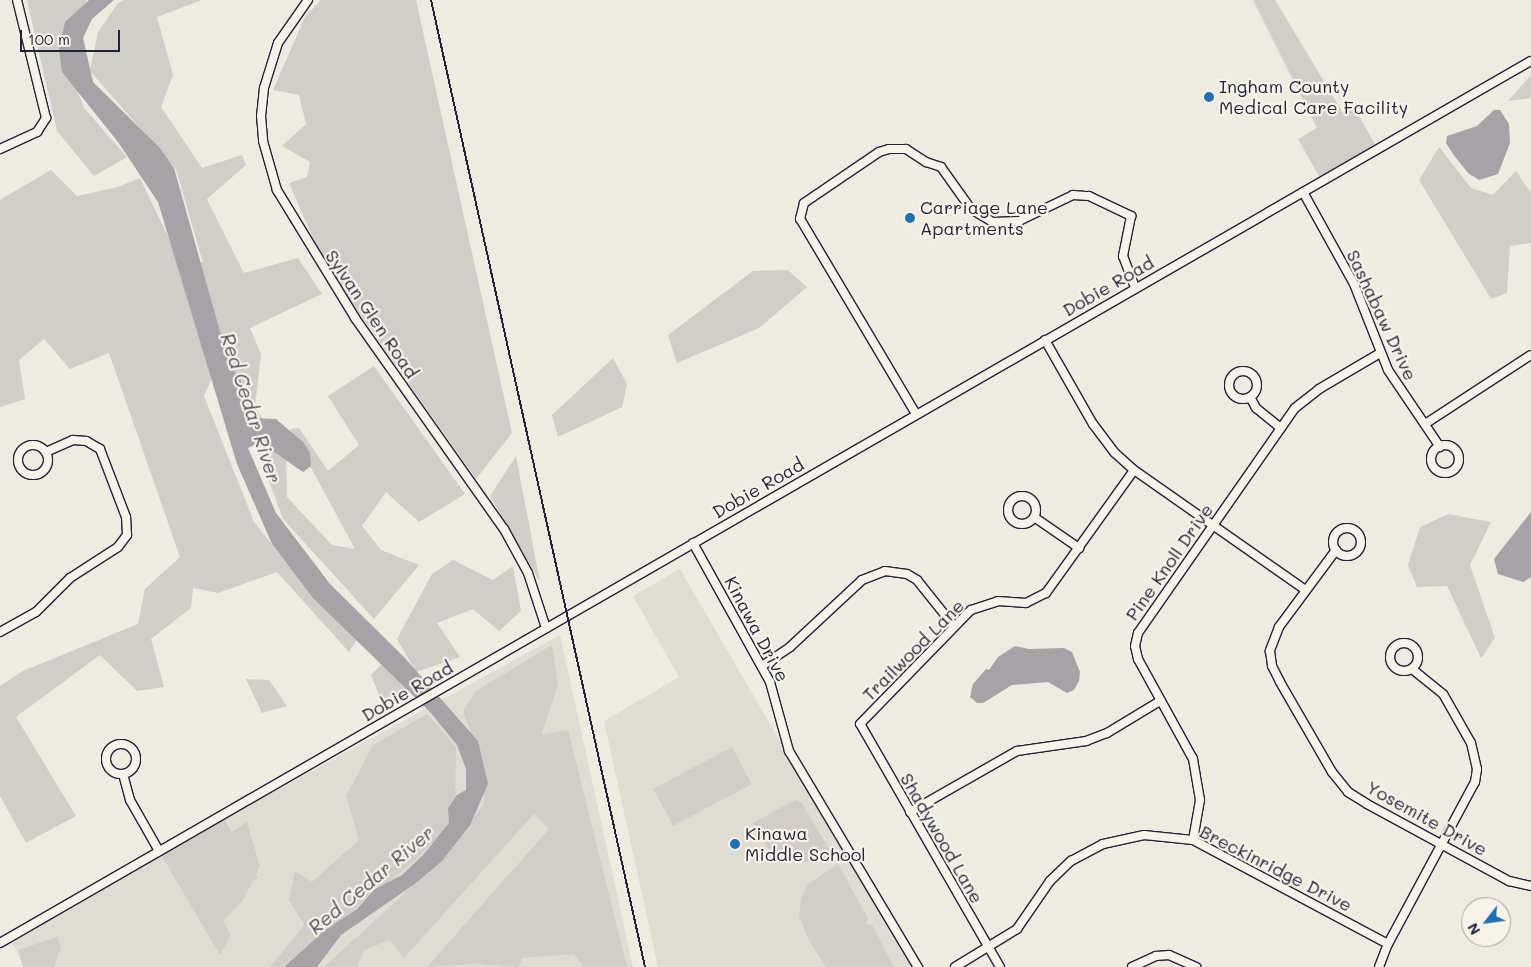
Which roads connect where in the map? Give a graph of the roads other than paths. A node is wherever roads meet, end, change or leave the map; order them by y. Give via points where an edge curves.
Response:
1 (18, 0) edge
2 (308, 0) edge
3 (1531, 61) edge
4 (0, 149) edge
5 (1303, 192) junction
6 (1134, 288) junction
7 (1045, 340) junction
8 (1380, 353) junction
9 (1531, 355) edge
10 (1250, 397) dead end
11 (916, 414) junction
12 (1425, 424) junction
13 (1281, 428) junction
14 (1440, 447) dead end
15 (46, 452) dead end
16 (1134, 470) junction
17 (1034, 517) dead end
18 (1213, 526) junction
19 (693, 543) junction
20 (1079, 548) junction
21 (1336, 550) dead end
22 (1304, 589) junction
23 (953, 625) junction
24 (546, 628) junction
25 (0, 632) edge
26 (762, 666) junction
27 (1412, 669) dead end
28 (1160, 702) junction
29 (860, 724) joint
30 (123, 774) dead end
31 (910, 812) junction
32 (1193, 840) junction
33 (1441, 844) junction
34 (159, 851) junction
35 (1531, 886) edge
36 (0, 943) edge
37 (1388, 944) junction
38 (989, 949) junction
39 (918, 967) edge
40 (955, 967) edge
41 (1000, 967) edge
42 (1132, 967) edge
43 (1196, 967) edge
44 (1379, 967) edge

1 - 4 street via 46,115 45,123 37,132
2 - 24 street, Sylvan Glen Road via 278,43 264,88 263,141 277,190 360,326 504,529 528,573
3 - 5 street, Dobie Road
5 - 6 street, Dobie Road
5 - 8 street, Sashabaw Drive via 1354,284
6 - 7 street, Dobie Road
6 - 11 street via 1122,256 1132,216 1089,196 1073,195 1019,221 993,222 971,209 941,167 906,149 879,152 804,203 800,219
7 - 11 street, Dobie Road
7 - 16 street via 1093,424 1115,454
8 - 12 street, Sashabaw Drive via 1399,391
8 - 13 street, Pine Knoll Drive via 1306,398
9 - 12 street
10 - 13 street via 1256,408
11 - 19 street, Dobie Road
12 - 14 street, Sashabaw Drive
13 - 18 street, Pine Knoll Drive
15 - 25 street via 73,440 97,447 105,459 128,531 118,547 83,568 36,612
16 - 18 street
16 - 20 street, Trailwood Lane
17 - 20 street
18 - 22 street
18 - 28 street, Pine Knoll Drive via 1138,633 1135,646 1138,659
19 - 24 street, Dobie Road
19 - 26 street, Kinawa Drive
20 - 23 street, Trailwood Lane via 1046,593 1037,600 985,603
21 - 22 street, Yosemite Drive
22 - 33 street, Yosemite Drive via 1271,644 1272,666 1280,682 1332,772 1348,792
23 - 26 street via 916,580 907,574 885,571 862,580 790,647
23 - 29 street, Trailwood Lane
24 - 34 street, Dobie Road
26 - 39 street, Kinawa Drive via 776,698 782,736 789,751
27 - 33 street via 1443,694 1476,756 1475,782
28 - 31 street via 1107,733 1086,741 1029,748 1008,756
28 - 32 street, Pine Knoll Drive via 1193,759 1199,780 1199,816
29 - 31 street, Shadywood Lane
30 - 34 street via 132,804
31 - 38 street, Shadywood Lane
32 - 37 street, Breckinridge Drive
32 - 38 street, Breckinridge Drive via 1144,835 1091,849 1062,868 1017,929
33 - 35 street, Yosemite Drive via 1509,881
33 - 37 street
34 - 36 street, Dobie Road
37 - 44 street
38 - 40 street, Breckinridge Drive
38 - 41 street, Shadywood Lane
42 - 43 street via 1156,956 1168,955

